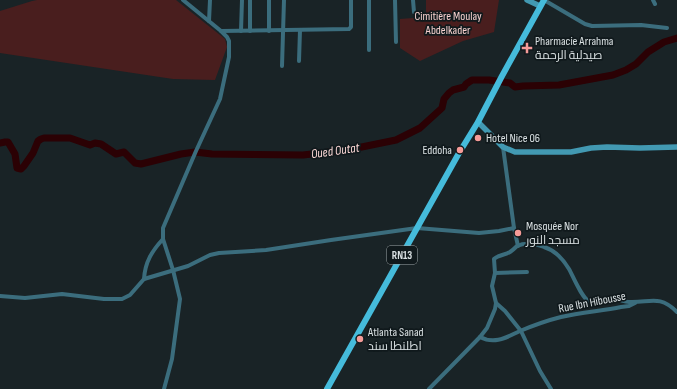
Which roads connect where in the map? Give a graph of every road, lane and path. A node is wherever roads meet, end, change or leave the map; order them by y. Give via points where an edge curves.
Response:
1 (183, 0) edge
2 (210, 0) edge
3 (242, 0) edge
4 (250, 0) edge
5 (269, 0) edge
6 (284, 0) edge
7 (351, 0) edge
8 (369, 0) edge
9 (395, 0) edge
10 (413, 0) edge
11 (527, 0) edge
12 (544, 0) edge
13 (540, 6) junction
14 (414, 12) dead end
15 (209, 21) junction
16 (667, 28) dead end
17 (269, 30) junction
18 (283, 30) junction
19 (300, 30) junction
20 (221, 31) junction
21 (241, 31) junction
22 (250, 31) junction
23 (396, 42) dead end
24 (369, 50) dead end
25 (299, 61) dead end
26 (282, 66) dead end
27 (478, 122) junction
28 (503, 148) junction
29 (677, 148) edge
30 (417, 228) junction
31 (514, 228) junction
32 (163, 239) junction
33 (518, 246) junction
34 (173, 270) junction
35 (527, 272) dead end
36 (495, 273) junction
37 (144, 279) junction
38 (0, 296) edge
39 (637, 302) junction
40 (496, 303) junction
41 (677, 312) edge
42 (521, 331) junction
43 (480, 338) junction
44 (164, 389) edge
45 (327, 389) edge
46 (429, 389) edge
47 (551, 389) edge

1 - 15 street
2 - 15 street
3 - 21 street
4 - 22 street
5 - 17 street
6 - 18 street
7 - 19 street via 350,29
8 - 24 street
9 - 23 street
10 - 14 street
11 - 13 street
12 - 13 main road, RN13
12 - 16 street via 592,26 641,25
13 - 27 main road, RN13
15 - 20 street
17 - 18 street
17 - 22 street
18 - 19 street
18 - 26 street
19 - 25 street
20 - 21 street
20 - 32 street via 229,41 229,57 220,99 163,228
21 - 22 street
27 - 28 street
27 - 30 main road, RN13
28 - 29 street via 515,152 571,152 601,147
28 - 31 street
30 - 31 street via 479,233
30 - 34 street via 271,249 219,253
30 - 45 main road, RN13
31 - 33 street
32 - 34 street
32 - 37 street via 147,261
33 - 36 street via 507,254 495,258
33 - 39 street via 531,243 551,250 569,268 588,301 613,299
34 - 37 street
34 - 44 street via 180,299 172,359
35 - 36 street
36 - 40 street via 492,286
37 - 38 street via 130,295 116,300 62,294 25,298
39 - 41 street via 662,301
39 - 42 street, Rue Ibn Hibousse via 622,308 561,317
40 - 42 street
40 - 43 street via 492,319
42 - 43 street, Rue Ibn Hibousse via 493,341
42 - 47 street
43 - 46 street

